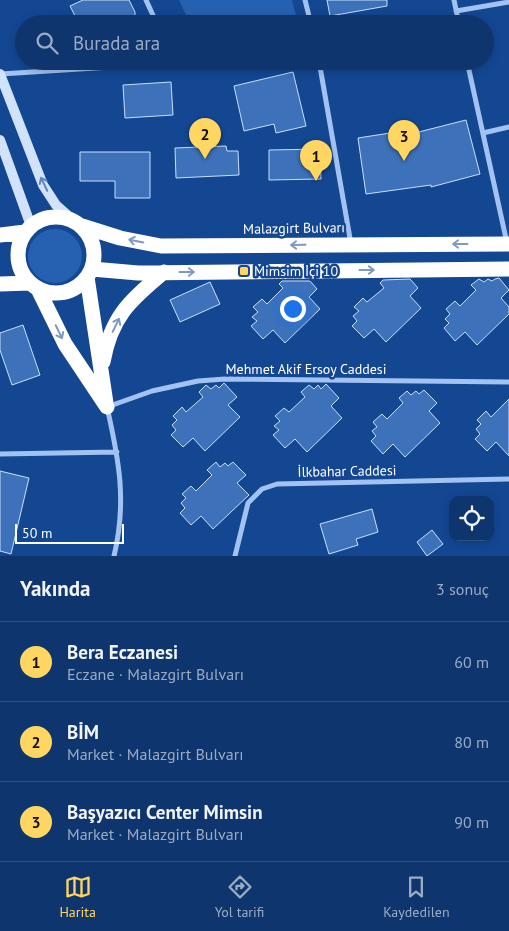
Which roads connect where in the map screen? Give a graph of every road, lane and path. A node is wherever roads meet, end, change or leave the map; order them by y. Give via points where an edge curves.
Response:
1 (146, 0) edge
2 (305, 0) edge
3 (454, 0) edge
4 (509, 2) edge
5 (456, 11) junction
6 (153, 15) edge
7 (309, 15) edge
8 (457, 15) edge
9 (64, 70) edge
10 (321, 70) edge
11 (469, 70) edge
12 (0, 74) edge
13 (509, 128) edge
14 (483, 132) junction
15 (0, 140) edge
16 (78, 224) junction
17 (28, 229) junction
18 (0, 235) edge
19 (351, 244) junction
20 (508, 244) edge
21 (509, 269) edge
22 (164, 272) junction
23 (89, 273) junction
24 (0, 284) edge
25 (34, 286) junction
26 (102, 371) junction
27 (509, 382) edge
28 (107, 407) junction
29 (117, 452) junction
30 (0, 454) edge
31 (509, 479) edge
32 (114, 556) edge
33 (235, 556) edge

1 - 6 street
2 - 7 street
3 - 5 street
4 - 5 street
5 - 8 street
9 - 12 street
10 - 19 street
11 - 14 street
16 -> 12 street via 56,206 43,185
13 - 14 street
14 - 20 street
15 - 17 street
16 - 17 highway via 56,216 38,220
19 -> 16 highway, Malazgirt Bulvarı via 161,246 120,238
16 - 23 highway via 92,242 94,251
17 - 18 highway
17 - 25 highway via 18,250 18,259 20,268
20 -> 19 highway, Malazgirt Bulvarı
22 -> 21 highway
22 - 23 highway
26 -> 22 highway via 110,338 122,312 135,296
23 - 25 highway via 81,284 64,292 46,292
23 - 26 highway
24 - 25 highway
25 -> 28 highway via 65,344
26 - 28 highway
27 - 28 street, Mehmet Akif Ersoy Caddesi via 225,379 152,391
28 - 29 street
29 - 30 street
29 - 32 street via 121,511
31 - 33 street, İlkbahar Caddesi via 285,483 269,486 256,493 248,503

